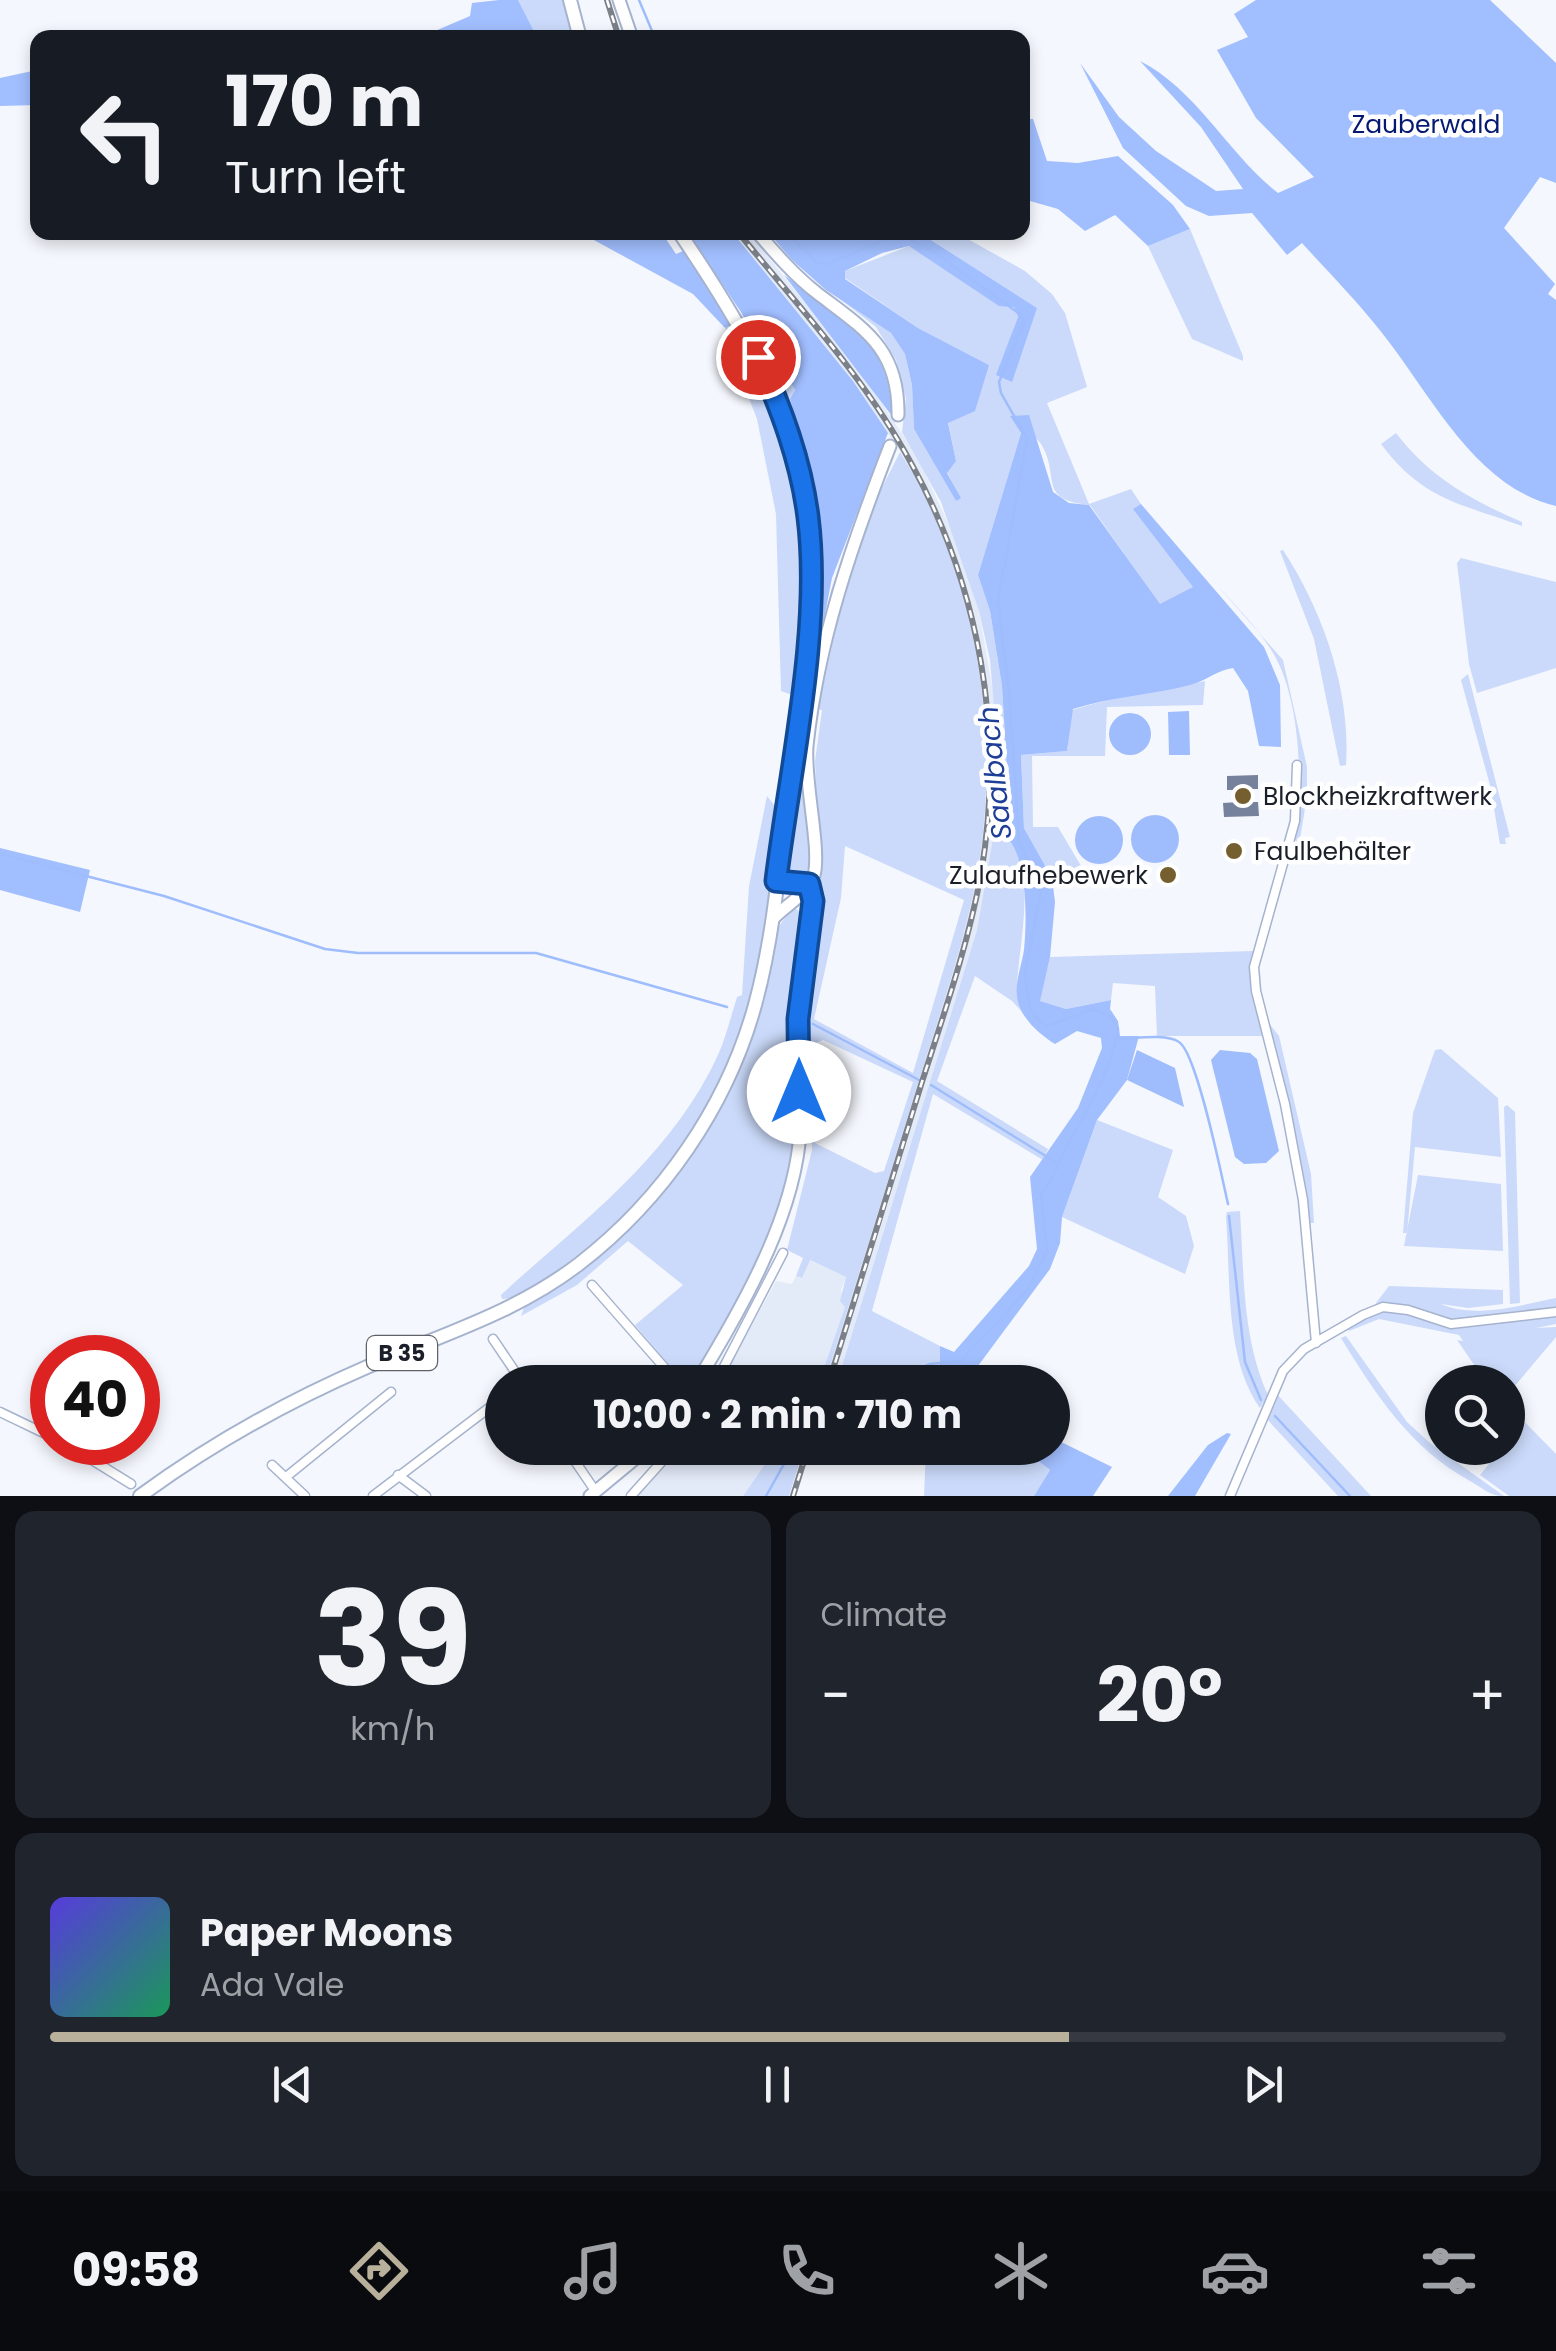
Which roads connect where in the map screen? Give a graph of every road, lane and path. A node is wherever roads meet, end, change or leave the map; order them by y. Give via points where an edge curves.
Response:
1 (570, 0) edge
2 (620, 0) edge
3 (578, 30) edge
4 (629, 30) edge
5 (685, 240) edge
6 (765, 240) edge
7 (898, 415) dead end
8 (890, 446) dead end
9 (1296, 764) dead end
10 (809, 884) junction
11 (775, 888) junction
12 (798, 896) junction
13 (770, 922) junction
14 (810, 936) junction
15 (784, 1254) dead end
16 (592, 1285) dead end
17 (1556, 1312) edge
18 (494, 1339) dead end
19 (1316, 1343) junction
20 (511, 1365) edge
21 (663, 1365) edge
22 (707, 1365) edge
23 (725, 1365) edge
24 (390, 1392) dead end
25 (485, 1411) edge
26 (0, 1412) edge
27 (30, 1426) edge
28 (272, 1464) dead end
29 (98, 1465) edge
30 (576, 1465) edge
31 (628, 1465) edge
32 (659, 1465) edge
33 (398, 1475) junction
34 (286, 1477) junction
35 (136, 1490) edge
36 (593, 1494) edge
37 (305, 1496) edge
38 (373, 1496) edge
39 (426, 1496) edge
40 (631, 1496) edge
41 (1230, 1496) edge

1 - 3 main road
2 - 4 main road
5 - 11 main road, B 35 via 758,357 791,442 808,516 808,644
6 - 7 main road via 791,271 867,330 889,363
8 - 10 main road via 836,590 811,722 806,767 815,870
9 - 19 street via 1295,821 1254,967 1303,1200
10 - 11 main road
10 - 12 main road
10 - 14 main road
11 - 12 main road
11 - 13 main road, B 35
12 - 13 main road
12 - 14 main road
13 - 35 main road, B 35 via 755,1005 727,1078 680,1160 614,1235 487,1320 306,1394
14 - 22 main road via 798,1019 799,1146 767,1251
15 - 23 street
16 - 21 street
17 - 19 street via 1451,1324 1383,1308
18 - 20 street
19 - 41 street via 1283,1371
24 - 34 street
25 - 33 street
26 - 27 street
28 - 34 street
29 - 35 street
30 - 36 street
31 - 36 main road
32 - 40 street
33 - 38 street
33 - 39 street
34 - 37 street

